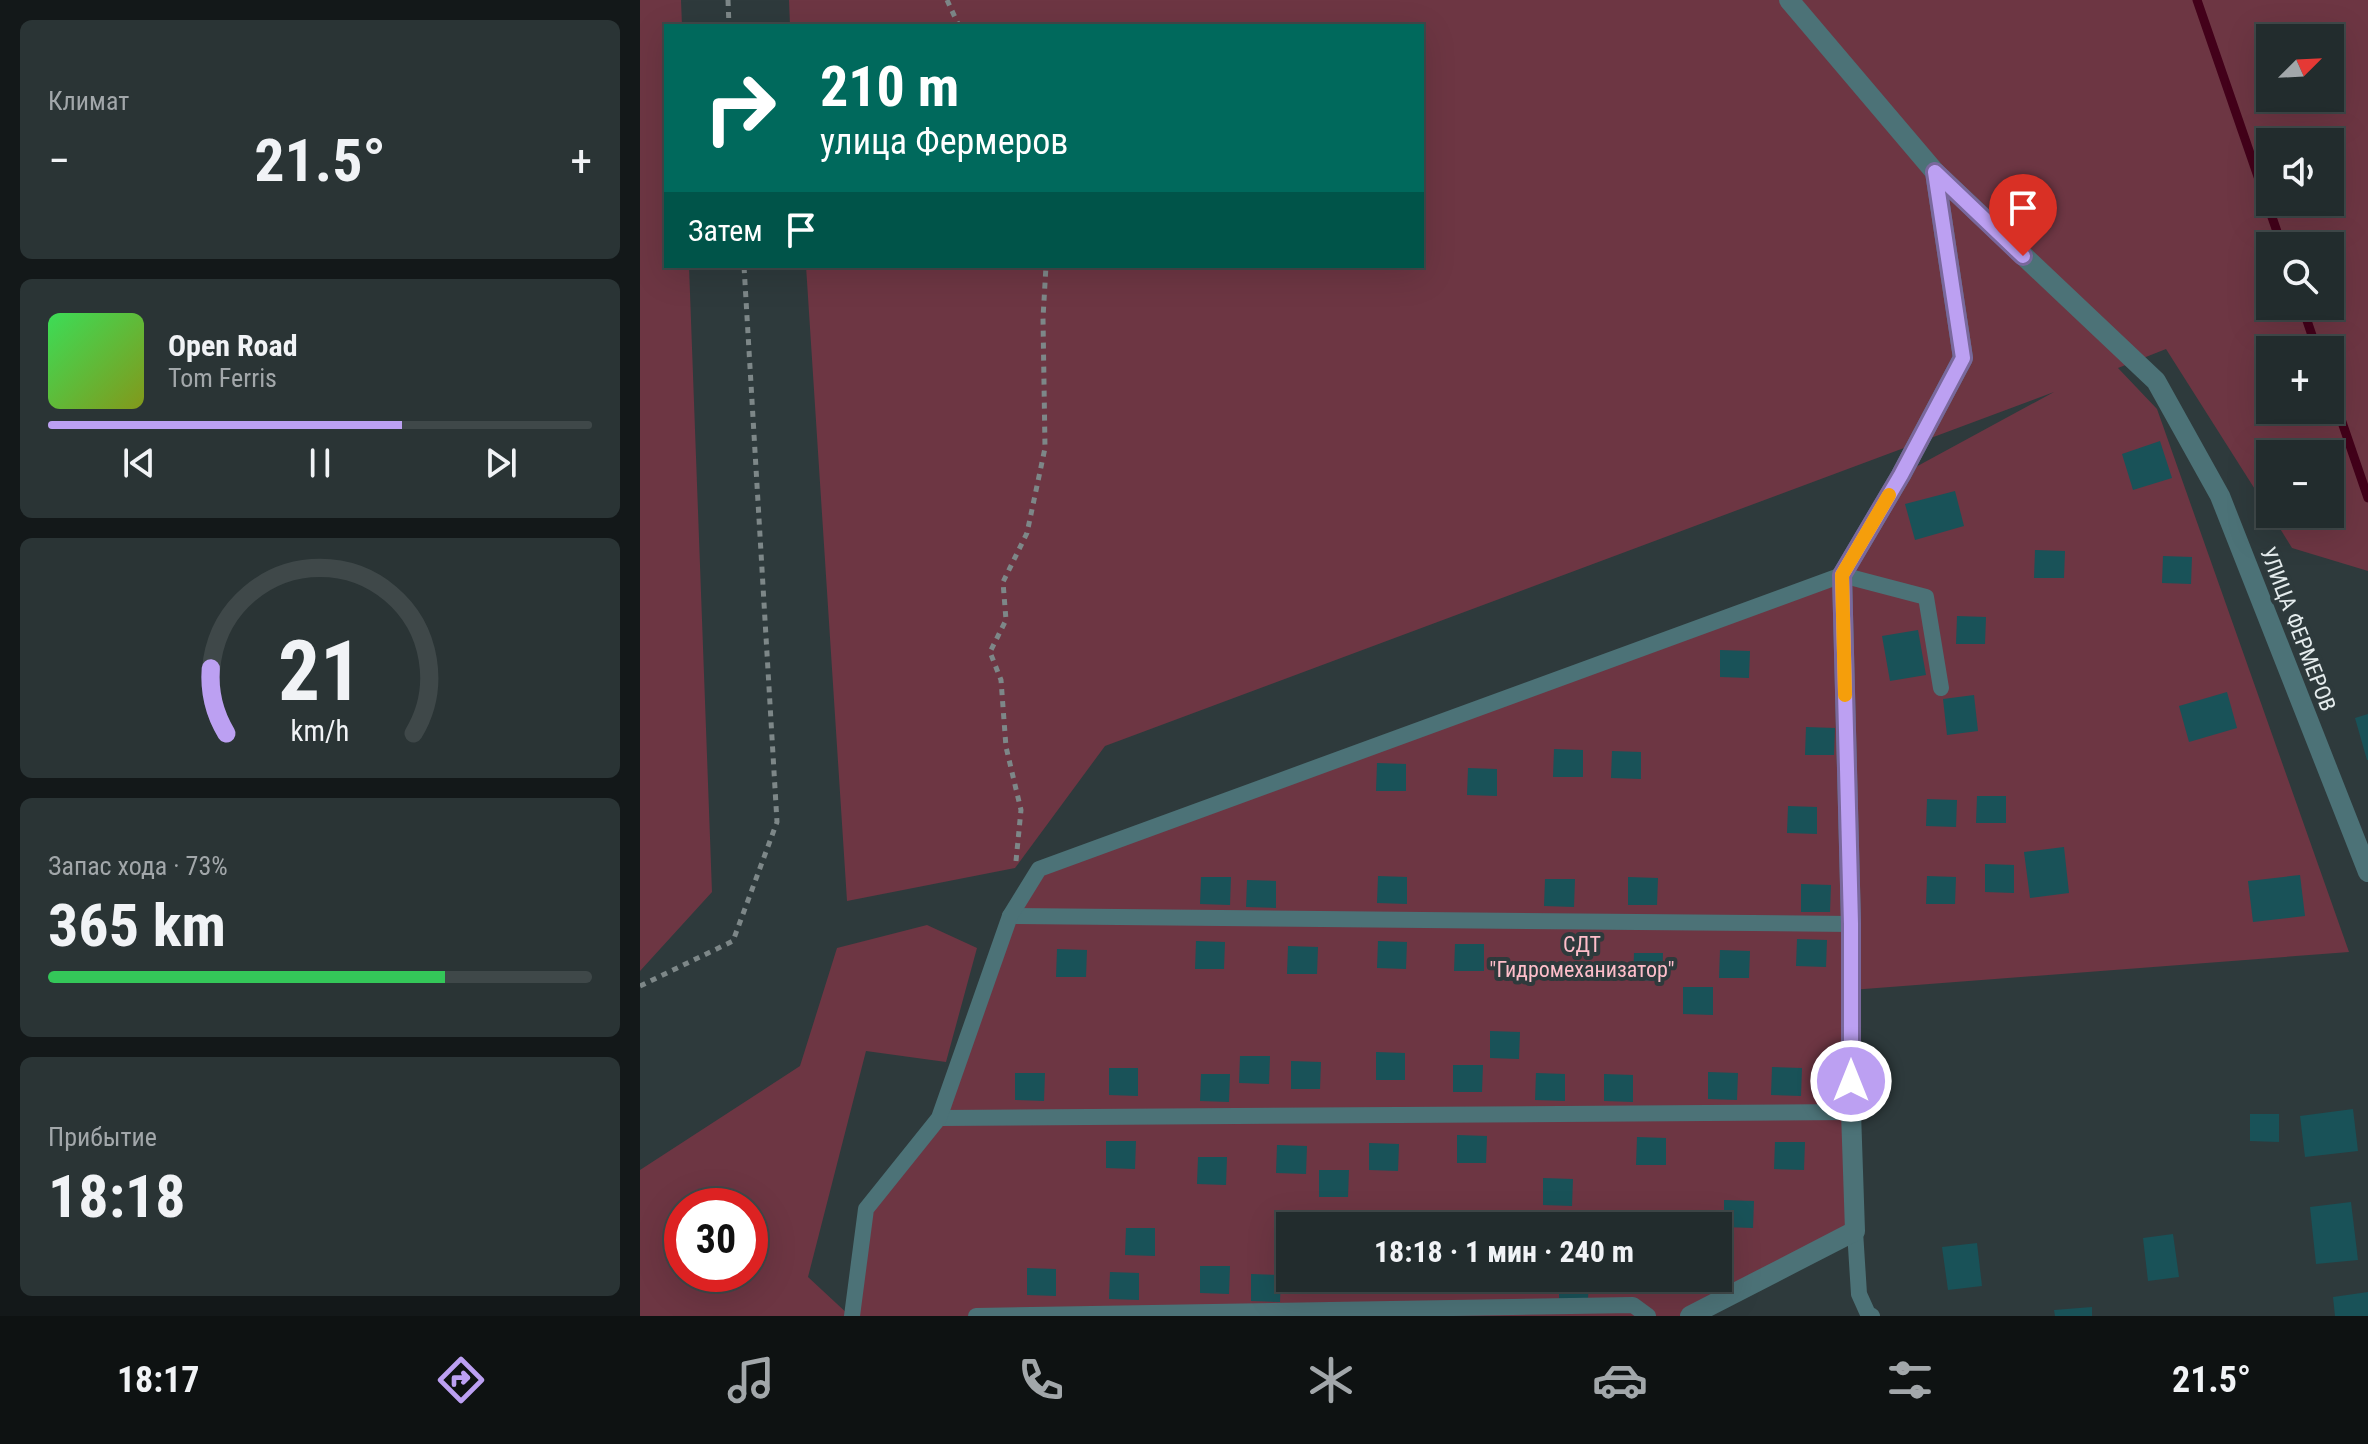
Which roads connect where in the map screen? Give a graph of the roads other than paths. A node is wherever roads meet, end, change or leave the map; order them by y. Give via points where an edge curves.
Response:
1 (1789, 0) edge
2 (1935, 172) junction
3 (1842, 575) junction
4 (1941, 688) dead end
5 (2368, 872) edge
6 (1010, 916) junction
7 (1851, 924) junction
8 (1851, 1112) junction
9 (939, 1118) junction
10 (1855, 1231) junction
11 (852, 1316) edge
12 (976, 1316) edge
13 (1648, 1316) edge
14 (1690, 1316) edge
15 (1872, 1316) edge

1 - 2 street, УЛИЦА ФЕРМЕРОВ
2 - 3 street via 1963,358
2 - 5 street, УЛИЦА ФЕРМЕРОВ via 2156,381 2220,496
3 - 4 lane via 1926,597
3 - 6 lane via 1039,869
3 - 7 street
6 - 7 lane
6 - 9 lane
7 - 8 street
8 - 9 lane
8 - 10 street
9 - 11 lane via 866,1209
10 - 14 street
10 - 15 lane via 1859,1294
12 - 13 lane via 1633,1305

